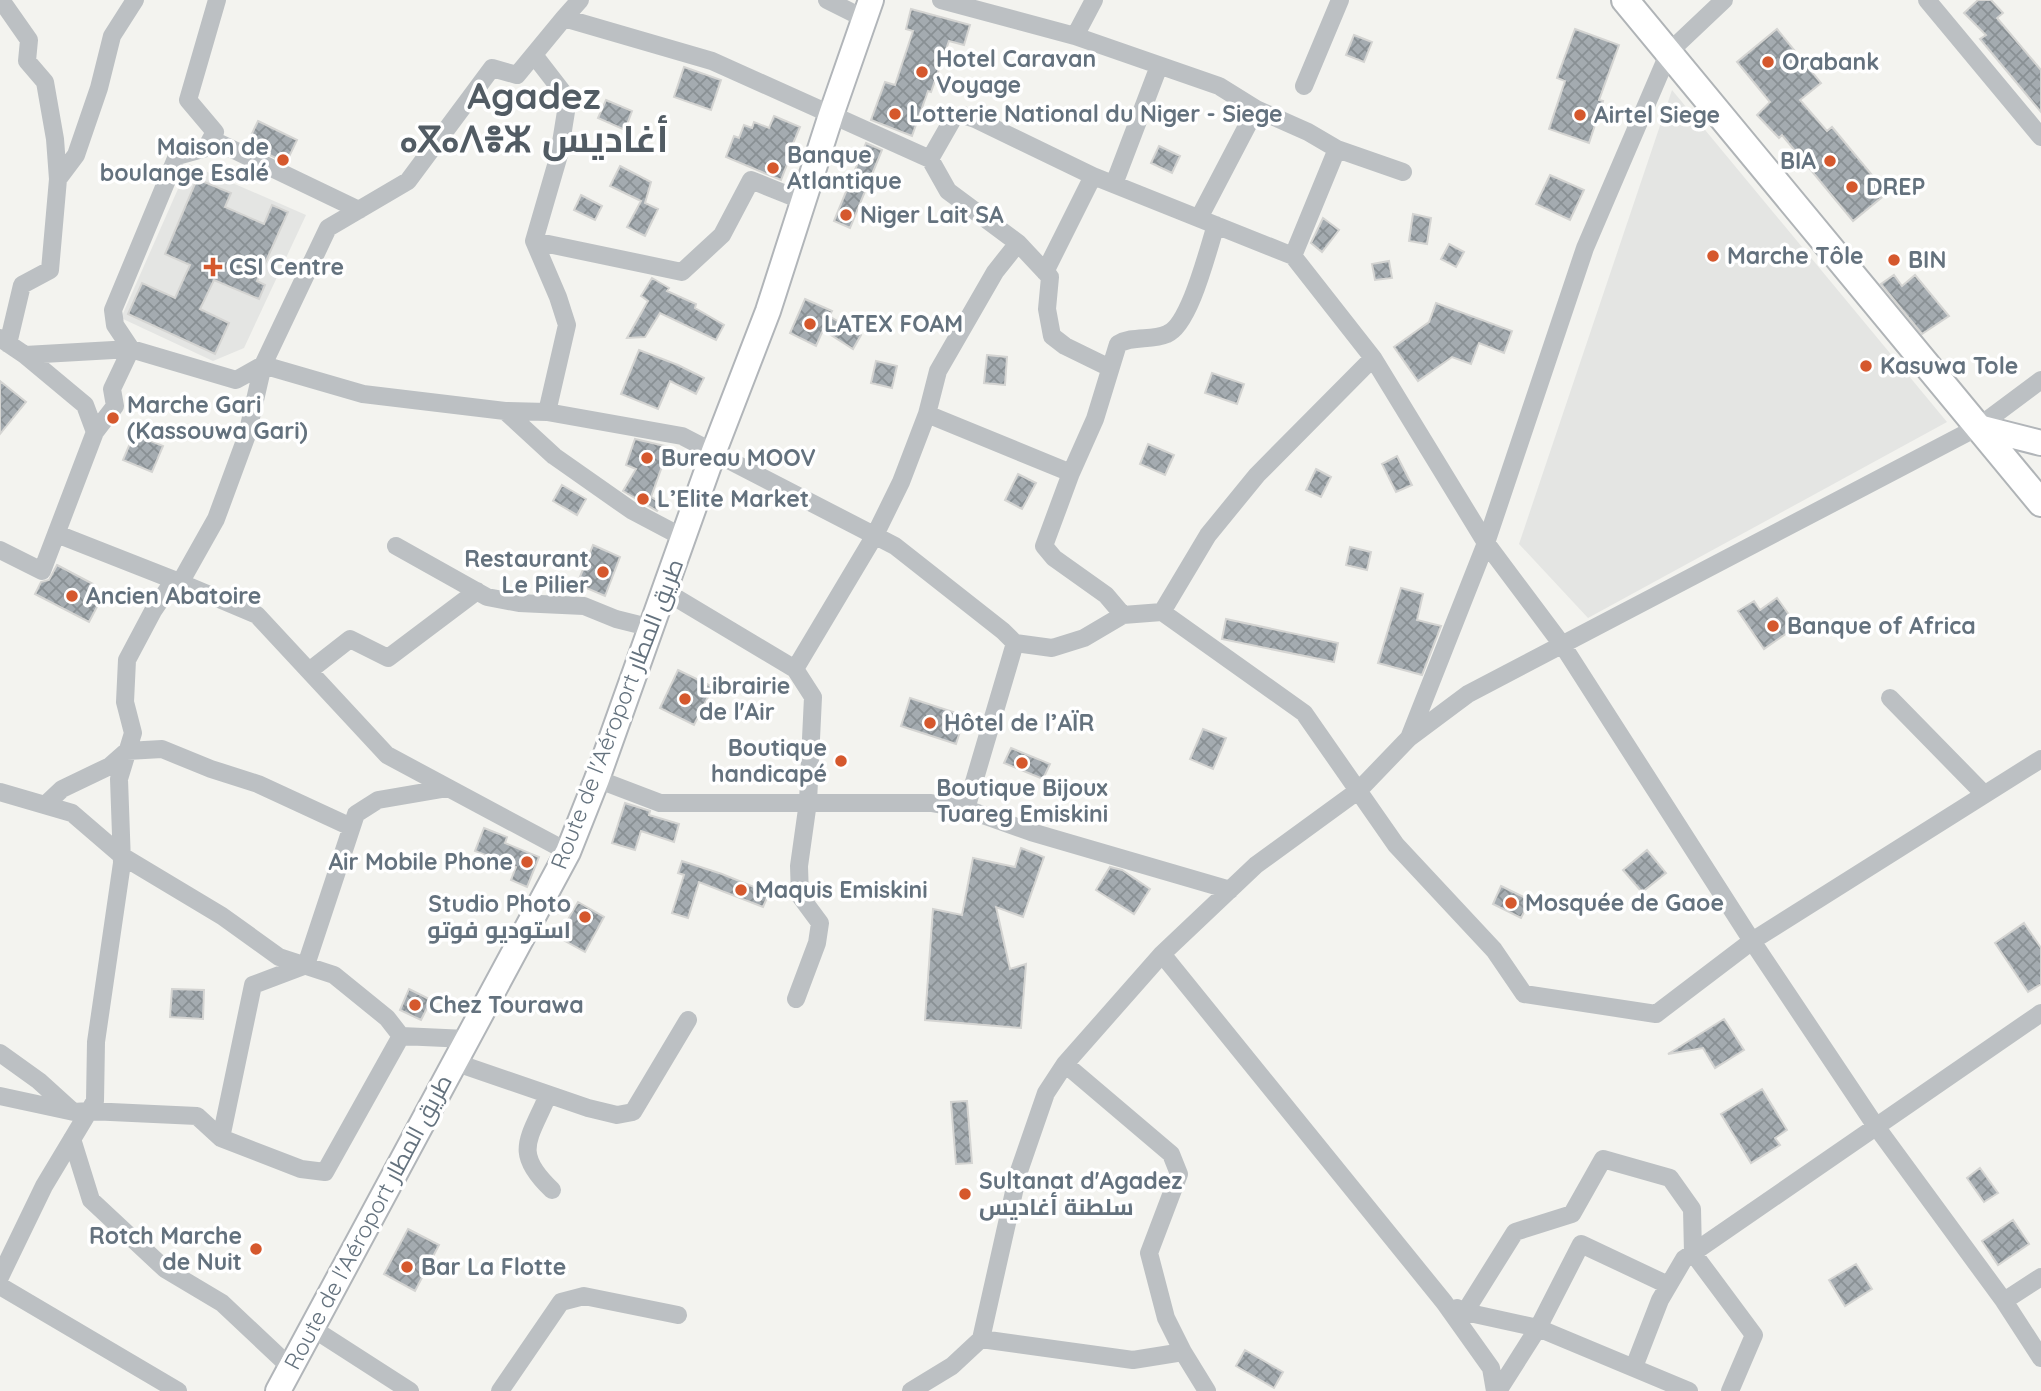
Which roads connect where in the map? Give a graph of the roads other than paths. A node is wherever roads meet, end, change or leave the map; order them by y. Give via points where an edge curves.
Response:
1 (1, 0) edge
2 (135, 0) edge
3 (217, 0) edge
4 (580, 0) edge
5 (827, 0) edge
6 (941, 0) edge
7 (1094, 0) edge
8 (1340, 0) edge
9 (1625, 0) edge
10 (1724, 0) edge
11 (1927, 0) edge
12 (868, 10) edge
13 (564, 18) junction
14 (1075, 36) junction
15 (1669, 52) junction
16 (534, 55) junction
17 (1159, 66) junction
18 (1304, 86) dead end
19 (1256, 109) junction
20 (831, 115) junction
21 (2041, 137) edge
22 (211, 139) junction
23 (1337, 149) junction
24 (930, 159) junction
25 (1403, 172) dead end
26 (1093, 176) junction
27 (58, 179) junction
28 (1114, 184) junction
29 (803, 201) junction
30 (359, 210) junction
31 (1207, 222) junction
32 (534, 240) junction
33 (1018, 243) junction
34 (1293, 256) junction
35 (1045, 272) junction
36 (4, 341) edge
37 (131, 349) junction
38 (25, 355) junction
39 (1373, 358) junction
40 (263, 365) junction
41 (1110, 368) junction
42 (2041, 380) edge
43 (505, 411) junction
44 (547, 412) junction
45 (927, 414) junction
46 (1978, 427) junction
47 (95, 432) junction
48 (2041, 443) edge
49 (714, 452) junction
50 (1070, 473) junction
51 (2041, 503) edge
52 (57, 534) junction
53 (875, 536) junction
54 (684, 538) junction
55 (1486, 543) junction
56 (396, 546) dead end
57 (0, 550) edge
58 (177, 582) junction
59 (663, 590) junction
60 (477, 591) junction
61 (1162, 612) junction
62 (1123, 615) junction
63 (652, 628) junction
64 (1015, 643) junction
65 (1563, 646) junction
66 (795, 669) junction
67 (309, 671) junction
68 (1890, 698) dead end
69 (1409, 738) junction
70 (127, 751) junction
71 (2041, 759) edge
72 (597, 779) junction
73 (448, 788) junction
74 (1359, 790) junction
75 (0, 792) edge
76 (1984, 794) junction
77 (808, 802) junction
78 (45, 804) junction
79 (966, 809) junction
80 (351, 827) junction
81 (568, 852) junction
82 (122, 856) junction
83 (1230, 890) junction
84 (1752, 941) junction
85 (1162, 954) junction
86 (306, 965) junction
87 (796, 999) dead end
88 (2041, 1013) edge
89 (688, 1020) dead end
90 (401, 1036) junction
91 (467, 1039) junction
92 (0, 1053) edge
93 (454, 1062) junction
94 (1065, 1064) junction
95 (548, 1095) junction
96 (0, 1097) edge
97 (81, 1112) junction
98 (1875, 1125) junction
99 (221, 1138) junction
100 (72, 1139) junction
101 (552, 1191) dead end
102 (1572, 1214) junction
103 (1581, 1244) junction
104 (1693, 1253) junction
105 (0, 1277) edge
106 (2041, 1277) edge
107 (1668, 1285) junction
108 (0, 1286) edge
109 (2004, 1301) junction
110 (1444, 1302) junction
111 (1465, 1312) junction
112 (678, 1315) dead end
113 (312, 1328) junction
114 (1538, 1328) junction
115 (981, 1339) junction
116 (1183, 1352) junction
117 (2041, 1358) edge
118 (290, 1367) junction
119 (1634, 1367) junction
120 (178, 1391) edge
121 (278, 1391) edge
122 (410, 1391) edge
123 (500, 1391) edge
124 (911, 1391) edge
125 (1207, 1391) edge
126 (1496, 1391) edge
127 (1689, 1391) edge
128 (1730, 1391) edge

1 - 27 street via 29,40 27,61 45,82
2 - 27 street via 112,36 76,155
3 - 22 street via 188,100 215,132
4 - 13 street
5 - 12 street
6 - 14 street
7 - 14 street
8 - 18 street
9 - 15 main road
10 - 15 street
11 - 21 street
12 - 20 main road, Route de l'Aéroport طريق المطار
13 - 16 street
13 - 20 street via 712,61
14 - 17 street
15 - 46 main road
15 - 55 street via 1585,248
16 - 30 street via 517,75 492,68 408,181
16 - 32 street via 568,99 559,155
17 - 19 street via 1219,86
17 - 28 street
19 - 23 street
19 - 31 street
20 - 24 street
20 - 29 main road, Route de l'Aéroport طريق المطار
22 - 30 street
22 - 37 street via 205,148 177,156 113,310 115,326
23 - 25 street
23 - 34 street
24 - 26 street via 954,117 963,115
24 - 33 street via 948,191
26 - 28 street
26 - 35 street
27 - 36 street via 50,270 22,285
28 - 31 street
29 - 32 street via 751,180 722,235 682,272
29 - 49 main road, Route de l'Aéroport طريق المطار via 768,311
30 - 40 street via 328,228
31 - 34 street
31 - 41 street via 1195,292 1177,327 1166,335 1124,340 1118,344
32 - 44 street via 567,325
33 - 35 street
33 - 45 street via 995,272 938,371
34 - 39 street
35 - 41 street via 1050,277 1047,309 1052,336
36 - 38 street
37 - 38 street
37 - 40 street via 236,380
37 - 47 street via 112,389 115,406
38 - 47 street via 85,405
39 - 55 street
39 - 61 street via 1257,475 1208,535
40 - 43 street via 363,394
40 - 58 street via 247,435 216,519
41 - 50 street via 1095,419
42 - 46 street
43 - 44 street
43 - 54 street via 554,456 631,510
44 - 49 street via 682,436
45 - 50 street
45 - 53 street
46 - 48 main road
46 - 51 main road
46 - 65 street
47 - 52 street
49 - 53 street
49 - 54 main road, Route de l'Aéroport طريق المطار
50 - 62 street via 1044,546 1106,595
52 - 57 street via 42,570
52 - 58 street
53 - 64 street via 895,546
53 - 66 street
54 - 59 main road, Route de l'Aéroport طريق المطار
55 - 65 street
55 - 69 street
56 - 60 street
58 - 67 street via 257,615
58 - 70 street via 153,611 127,660 125,702 133,733
59 - 63 main road, Route de l'Aéroport طريق المطار
59 - 66 street
60 - 63 street via 519,603 584,606
60 - 67 street via 388,658 350,639
61 - 62 street
61 - 74 street via 1304,713
62 - 64 street via 1084,638 1052,648
63 - 72 main road, Route de l'Aéroport طريق المطار
64 - 79 street
65 - 69 street via 1468,694
65 - 84 street
66 - 77 street via 813,697
67 - 73 street via 387,755
68 - 76 street
69 - 74 street
70 - 78 street
70 - 80 street via 162,749 258,784
70 - 82 street via 119,779
71 - 76 street
72 - 77 street via 660,803
72 - 81 main road, Route de l'Aéroport طريق المطار
73 - 80 street via 378,800 356,814
73 - 81 street
74 - 83 street via 1256,864
74 - 84 street via 1396,845 1493,950 1524,994 1656,1014
75 - 78 street
76 - 84 street
77 - 79 street via 931,803
77 - 87 street via 799,866 800,896 820,923
78 - 82 street via 72,813
79 - 83 street
80 - 86 street
81 - 91 main road, Route de l'Aéroport طريق المطار
82 - 86 street via 222,916 279,957
82 - 97 street via 96,1041 95,1101
83 - 85 street
84 - 98 street
85 - 94 street
85 - 110 street
86 - 90 street via 334,975 387,1017
86 - 99 street via 253,985
88 - 98 street
89 - 95 street via 633,1112 617,1115
90 - 91 street
90 - 99 street via 325,1172 301,1169
91 - 93 main road, Route de l'Aéroport طريق المطار
92 - 97 street
93 - 95 street
93 - 113 main road, Route de l'Aéroport طريق المطار
94 - 115 street via 1046,1093 1018,1174
94 - 116 street via 1171,1154 1179,1174 1149,1254 1166,1318
95 - 101 street via 528,1143 527,1158
96 - 97 street
97 - 99 street via 197,1116
97 - 100 street
98 - 104 street
98 - 109 street
100 - 105 street
100 - 118 street via 91,1200 165,1269 222,1303
102 - 103 street
102 - 104 street via 1603,1159 1670,1178 1692,1209
102 - 111 street via 1515,1232
103 - 107 street
103 - 114 street
104 - 107 street
104 - 128 street via 1754,1335
106 - 109 street
107 - 119 street
108 - 120 street
109 - 117 street
110 - 111 street
110 - 126 street via 1491,1368
111 - 114 street
112 - 123 street via 584,1296 561,1302
113 - 118 main road, Route de l'Aéroport طريق المطار
113 - 122 street
114 - 119 street
114 - 126 street
115 - 116 street via 1133,1360
115 - 124 street via 953,1366
116 - 125 street
118 - 121 main road, Route de l'Aéroport طريق المطار
119 - 127 street

